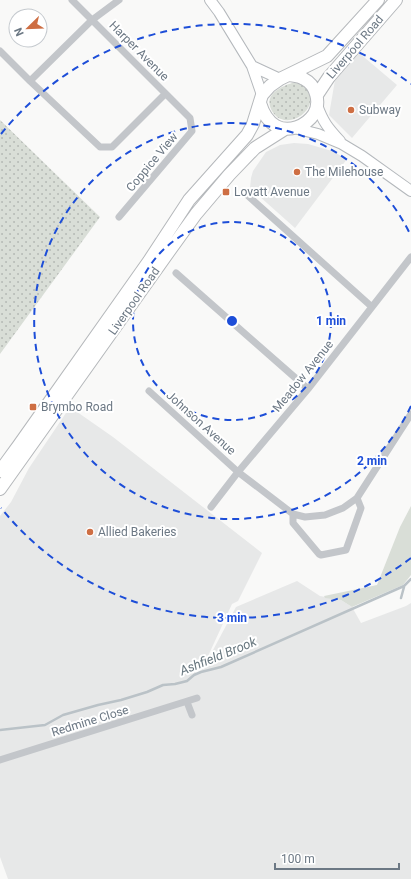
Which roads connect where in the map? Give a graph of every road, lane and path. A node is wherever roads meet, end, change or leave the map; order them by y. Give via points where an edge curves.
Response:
1 (72, 0) edge
2 (119, 0) edge
3 (210, 0) edge
4 (378, 0) edge
5 (396, 0) edge
6 (92, 20) junction
7 (0, 52) edge
8 (252, 66) junction
9 (285, 77) junction
10 (30, 82) junction
11 (165, 94) junction
12 (261, 99) junction
13 (317, 100) junction
14 (190, 118) joint
15 (290, 129) junction
16 (342, 144) junction
17 (411, 191) edge
18 (246, 194) dead end
19 (120, 217) dead end
20 (411, 257) edge
21 (176, 273) dead end
22 (372, 307) junction
23 (308, 389) junction
24 (149, 391) dead end
25 (411, 414) edge
26 (0, 471) edge
27 (238, 472) junction
28 (1, 488) edge
29 (357, 498) junction
30 (211, 507) dead end
31 (293, 514) junction
32 (197, 698) dead end
33 (186, 702) junction
34 (192, 715) dead end
35 (0, 760) edge

1 - 6 street, Harper Avenue
2 - 6 street
3 - 8 main road
4 - 9 highway, Liverpool Road via 327,56
5 - 13 highway, Liverpool Road via 328,77
6 - 10 street
6 - 11 street, Harper Avenue
7 - 10 street
8 - 9 main road
8 - 12 main road
9 - 12 highway via 270,86
9 - 13 highway via 298,76 308,81 316,91
10 - 11 street via 100,147 112,147
11 - 14 street, Harper Avenue
12 - 15 highway via 262,111 267,119 278,127
12 - 26 highway, Liverpool Road via 247,134 189,200 149,261
13 - 15 highway via 314,113 303,124
13 - 16 main road via 321,117
14 - 19 street, Coppice View via 192,131
15 - 16 main road via 318,134
15 - 28 highway, Liverpool Road via 255,148 196,214
16 - 17 main road
18 - 22 street
20 - 22 street, Meadow Avenue
21 - 23 street
22 - 23 street, Meadow Avenue
23 - 27 street, Meadow Avenue
24 - 27 street, Johnson Avenue
25 - 29 street
27 - 30 street, Meadow Avenue
27 - 31 street, Johnson Avenue
29 - 31 street via 343,508 325,515 305,517
29 - 31 street via 360,508 346,550 319,554 293,523
32 - 33 street, Redmine Close
33 - 34 street
33 - 35 street, Redmine Close

